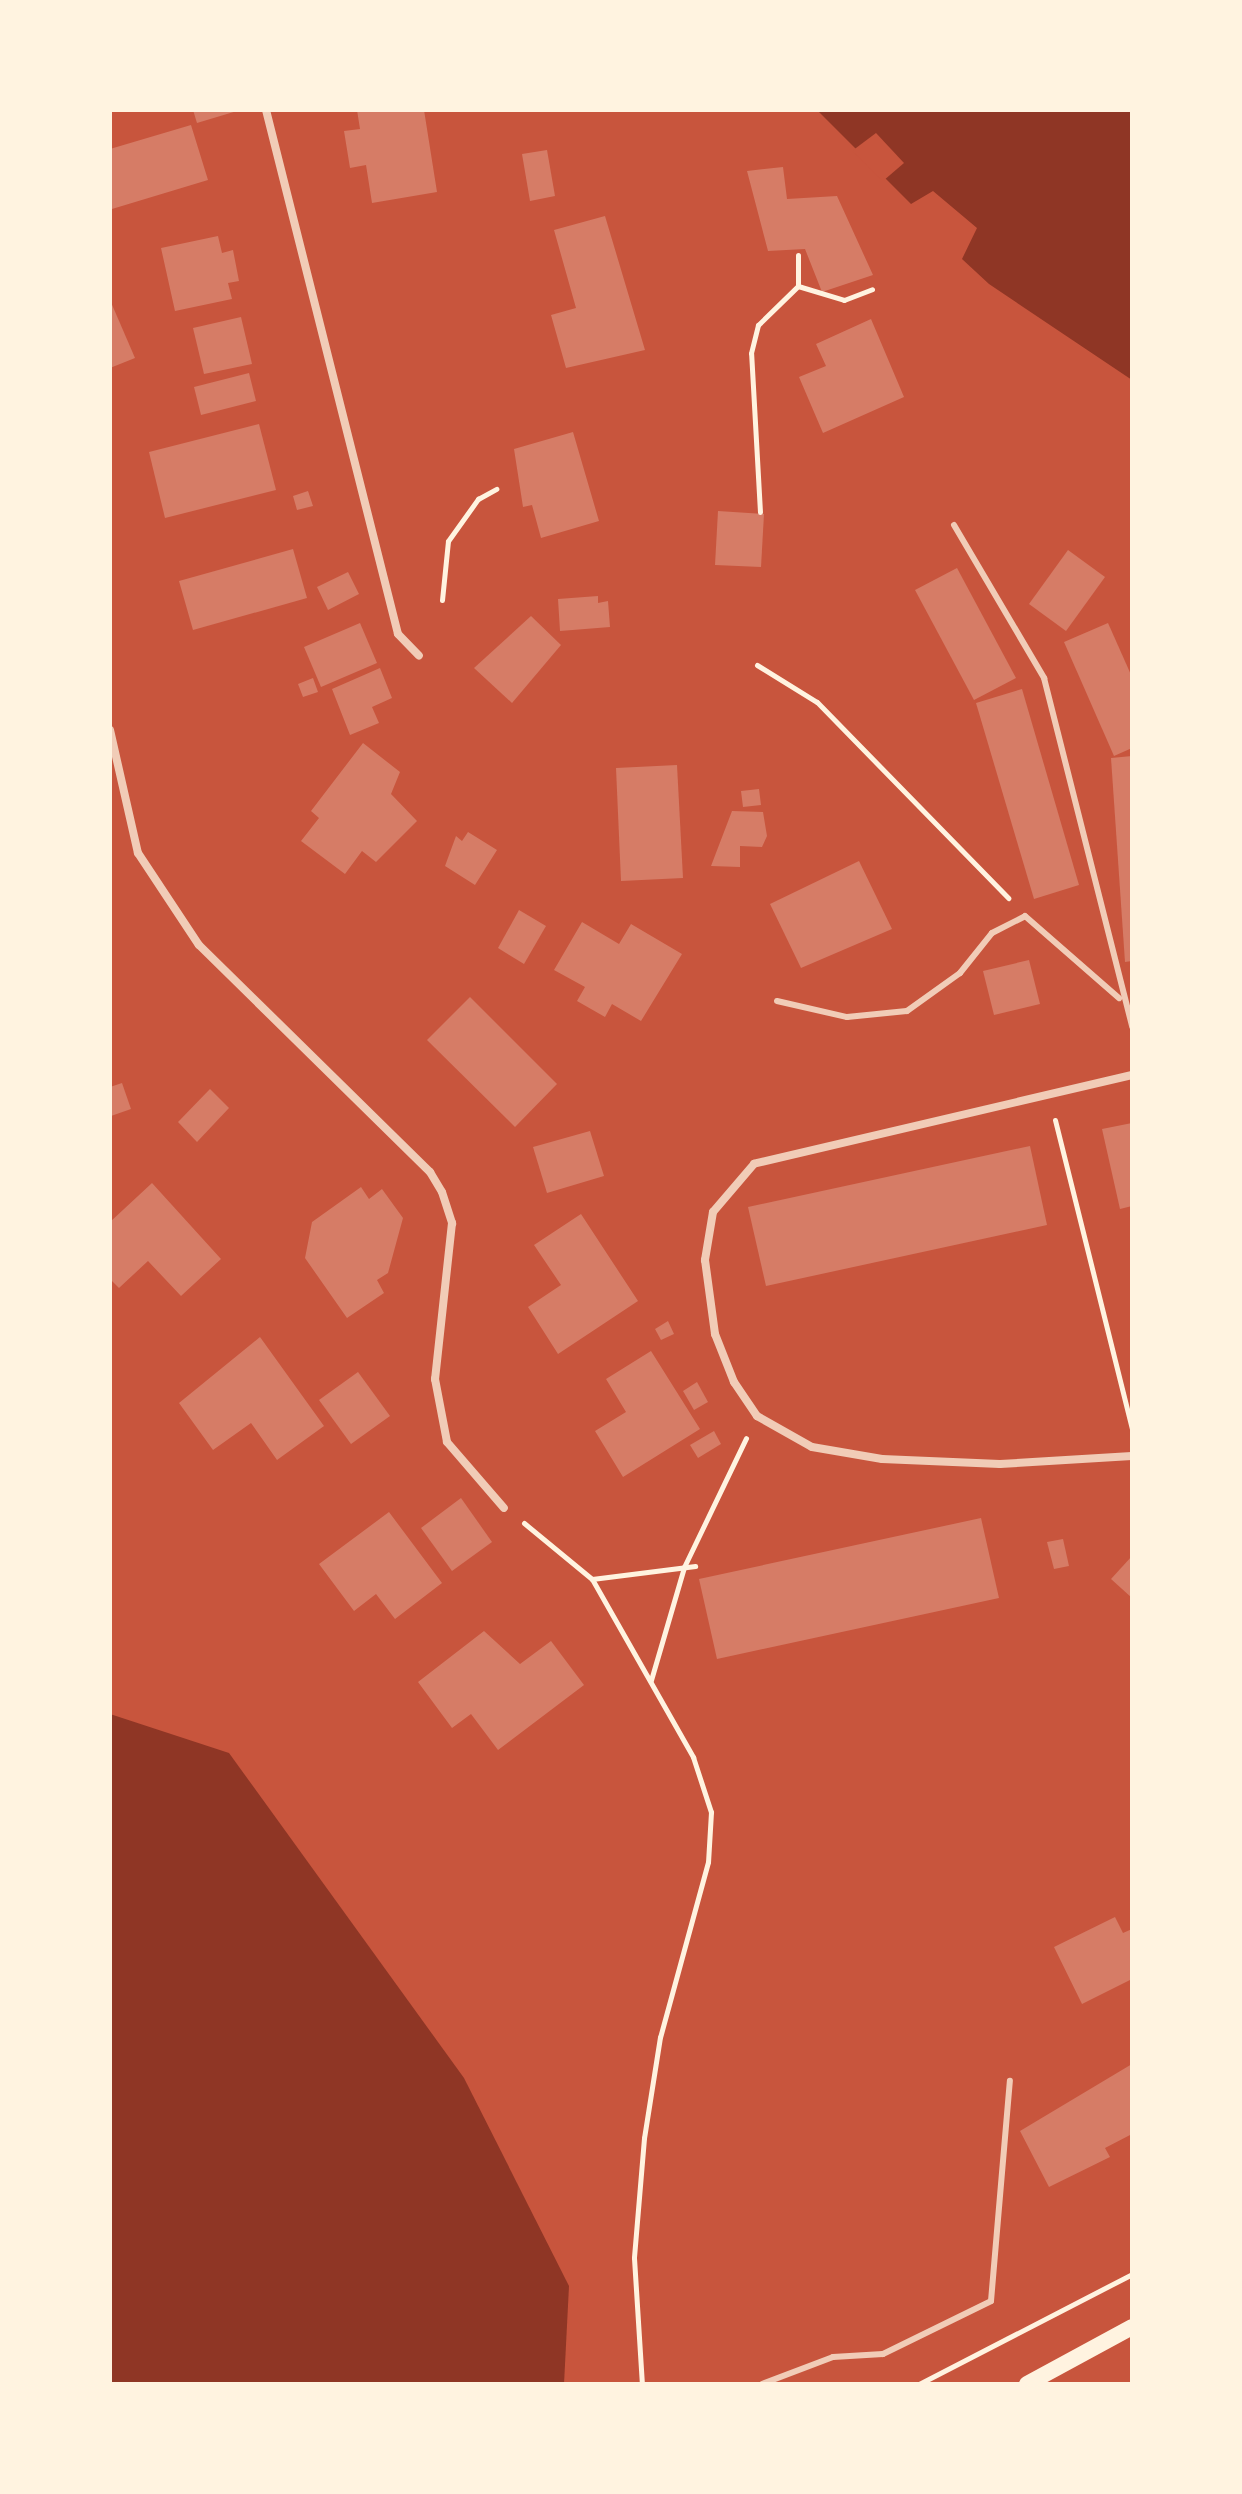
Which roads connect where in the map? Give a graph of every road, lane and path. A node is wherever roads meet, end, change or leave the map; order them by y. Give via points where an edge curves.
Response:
1 (266, 110) edge
2 (798, 255) dead end
3 (798, 286) junction
4 (872, 289) dead end
5 (496, 489) dead end
6 (760, 512) dead end
7 (954, 525) dead end
8 (442, 600) dead end
9 (419, 656) dead end
10 (757, 665) dead end
11 (110, 730) edge
12 (1025, 916) junction
13 (1119, 998) junction
14 (777, 1001) dead end
15 (1132, 1027) edge
16 (1132, 1075) edge
17 (1048, 1093) junction
18 (757, 1416) junction
19 (1132, 1429) edge
20 (1132, 1456) edge
21 (504, 1508) joint
22 (695, 1566) dead end
23 (684, 1567) junction
24 (592, 1579) junction
25 (651, 1680) junction
26 (1010, 2081) dead end
27 (1132, 2274) edge
28 (1132, 2327) edge
29 (642, 2384) edge
30 (762, 2384) edge
31 (919, 2384) edge
32 (1027, 2384) edge

1 - 9 street via 392,615 398,634
2 - 3 path
3 - 4 path via 844,300
3 - 6 path via 758,325 751,353
5 - 8 path via 478,499 448,541
7 - 13 lane via 1044,678 1087,835
10 - 12 path via 817,702
11 - 21 street via 138,853 199,945 430,1172 442,1192 452,1223 435,1379 447,1442
12 - 13 lane
12 - 14 lane via 992,933 960,973 907,1011 847,1017
13 - 15 lane
16 - 17 street
17 - 18 street via 754,1164 713,1212 705,1260 715,1334
17 - 19 path
18 - 20 street via 812,1447 882,1459 1000,1464
18 - 23 path
21 - 24 path
22 - 23 path
23 - 24 path
23 - 25 path
24 - 25 path
25 - 29 path via 693,1757 711,1812 708,1862 660,2037 644,2138 634,2258
26 - 30 lane via 991,2301 883,2354 833,2357
27 - 31 path
28 - 32 main road

